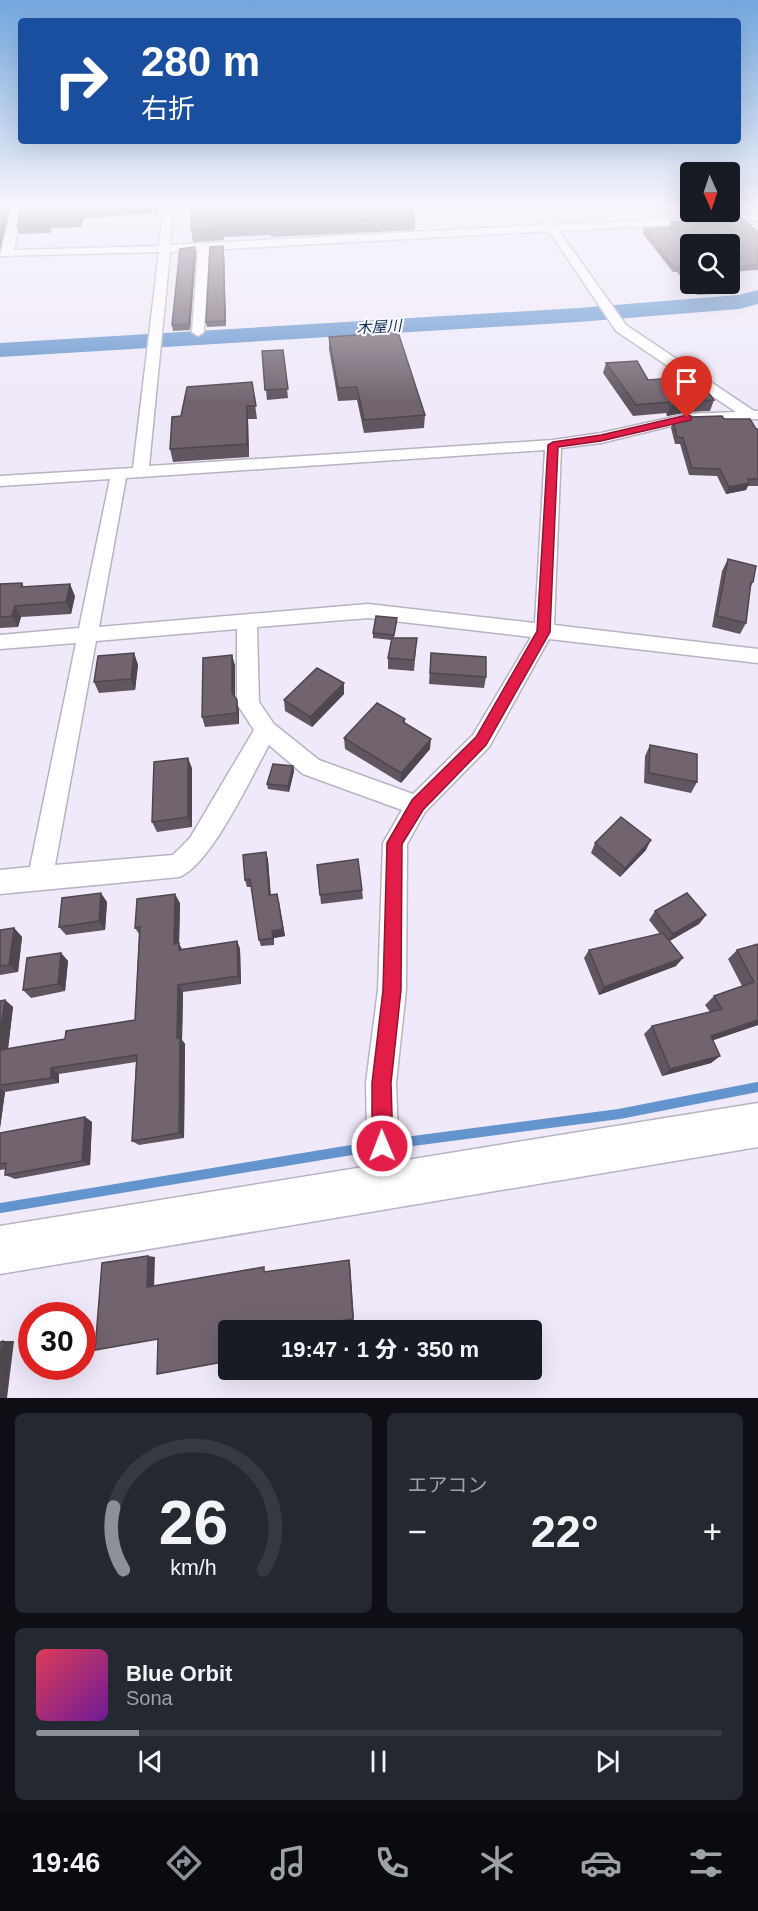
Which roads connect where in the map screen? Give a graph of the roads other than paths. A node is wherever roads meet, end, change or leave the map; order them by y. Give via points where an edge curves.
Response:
1 (162, 272) edge
2 (202, 272) edge
3 (581, 272) edge
4 (198, 332) dead end
5 (755, 416) edge
6 (553, 445) junction
7 (141, 471) junction
8 (119, 473) junction
9 (0, 481) edge
10 (247, 623) junction
11 (544, 632) junction
12 (87, 634) junction
13 (0, 642) edge
14 (758, 656) edge
15 (266, 730) junction
16 (417, 805) junction
17 (40, 878) junction
18 (0, 882) edge
19 (758, 1125) edge
20 (384, 1187) junction
21 (0, 1250) edge

1 - 7 street
2 - 4 street
3 - 5 street via 608,312 637,340
5 - 6 street via 687,418
6 - 7 street
6 - 11 street
7 - 8 street
8 - 9 street
8 - 12 street
10 - 11 street via 368,611
10 - 12 street
10 - 15 street via 248,704
11 - 14 street
11 - 16 street via 481,741
12 - 13 street
12 - 17 street
15 - 16 street via 311,767
15 - 17 street via 199,846 179,866
16 - 20 street via 394,843 392,990 381,1083
17 - 18 street
19 - 20 street
20 - 21 street

